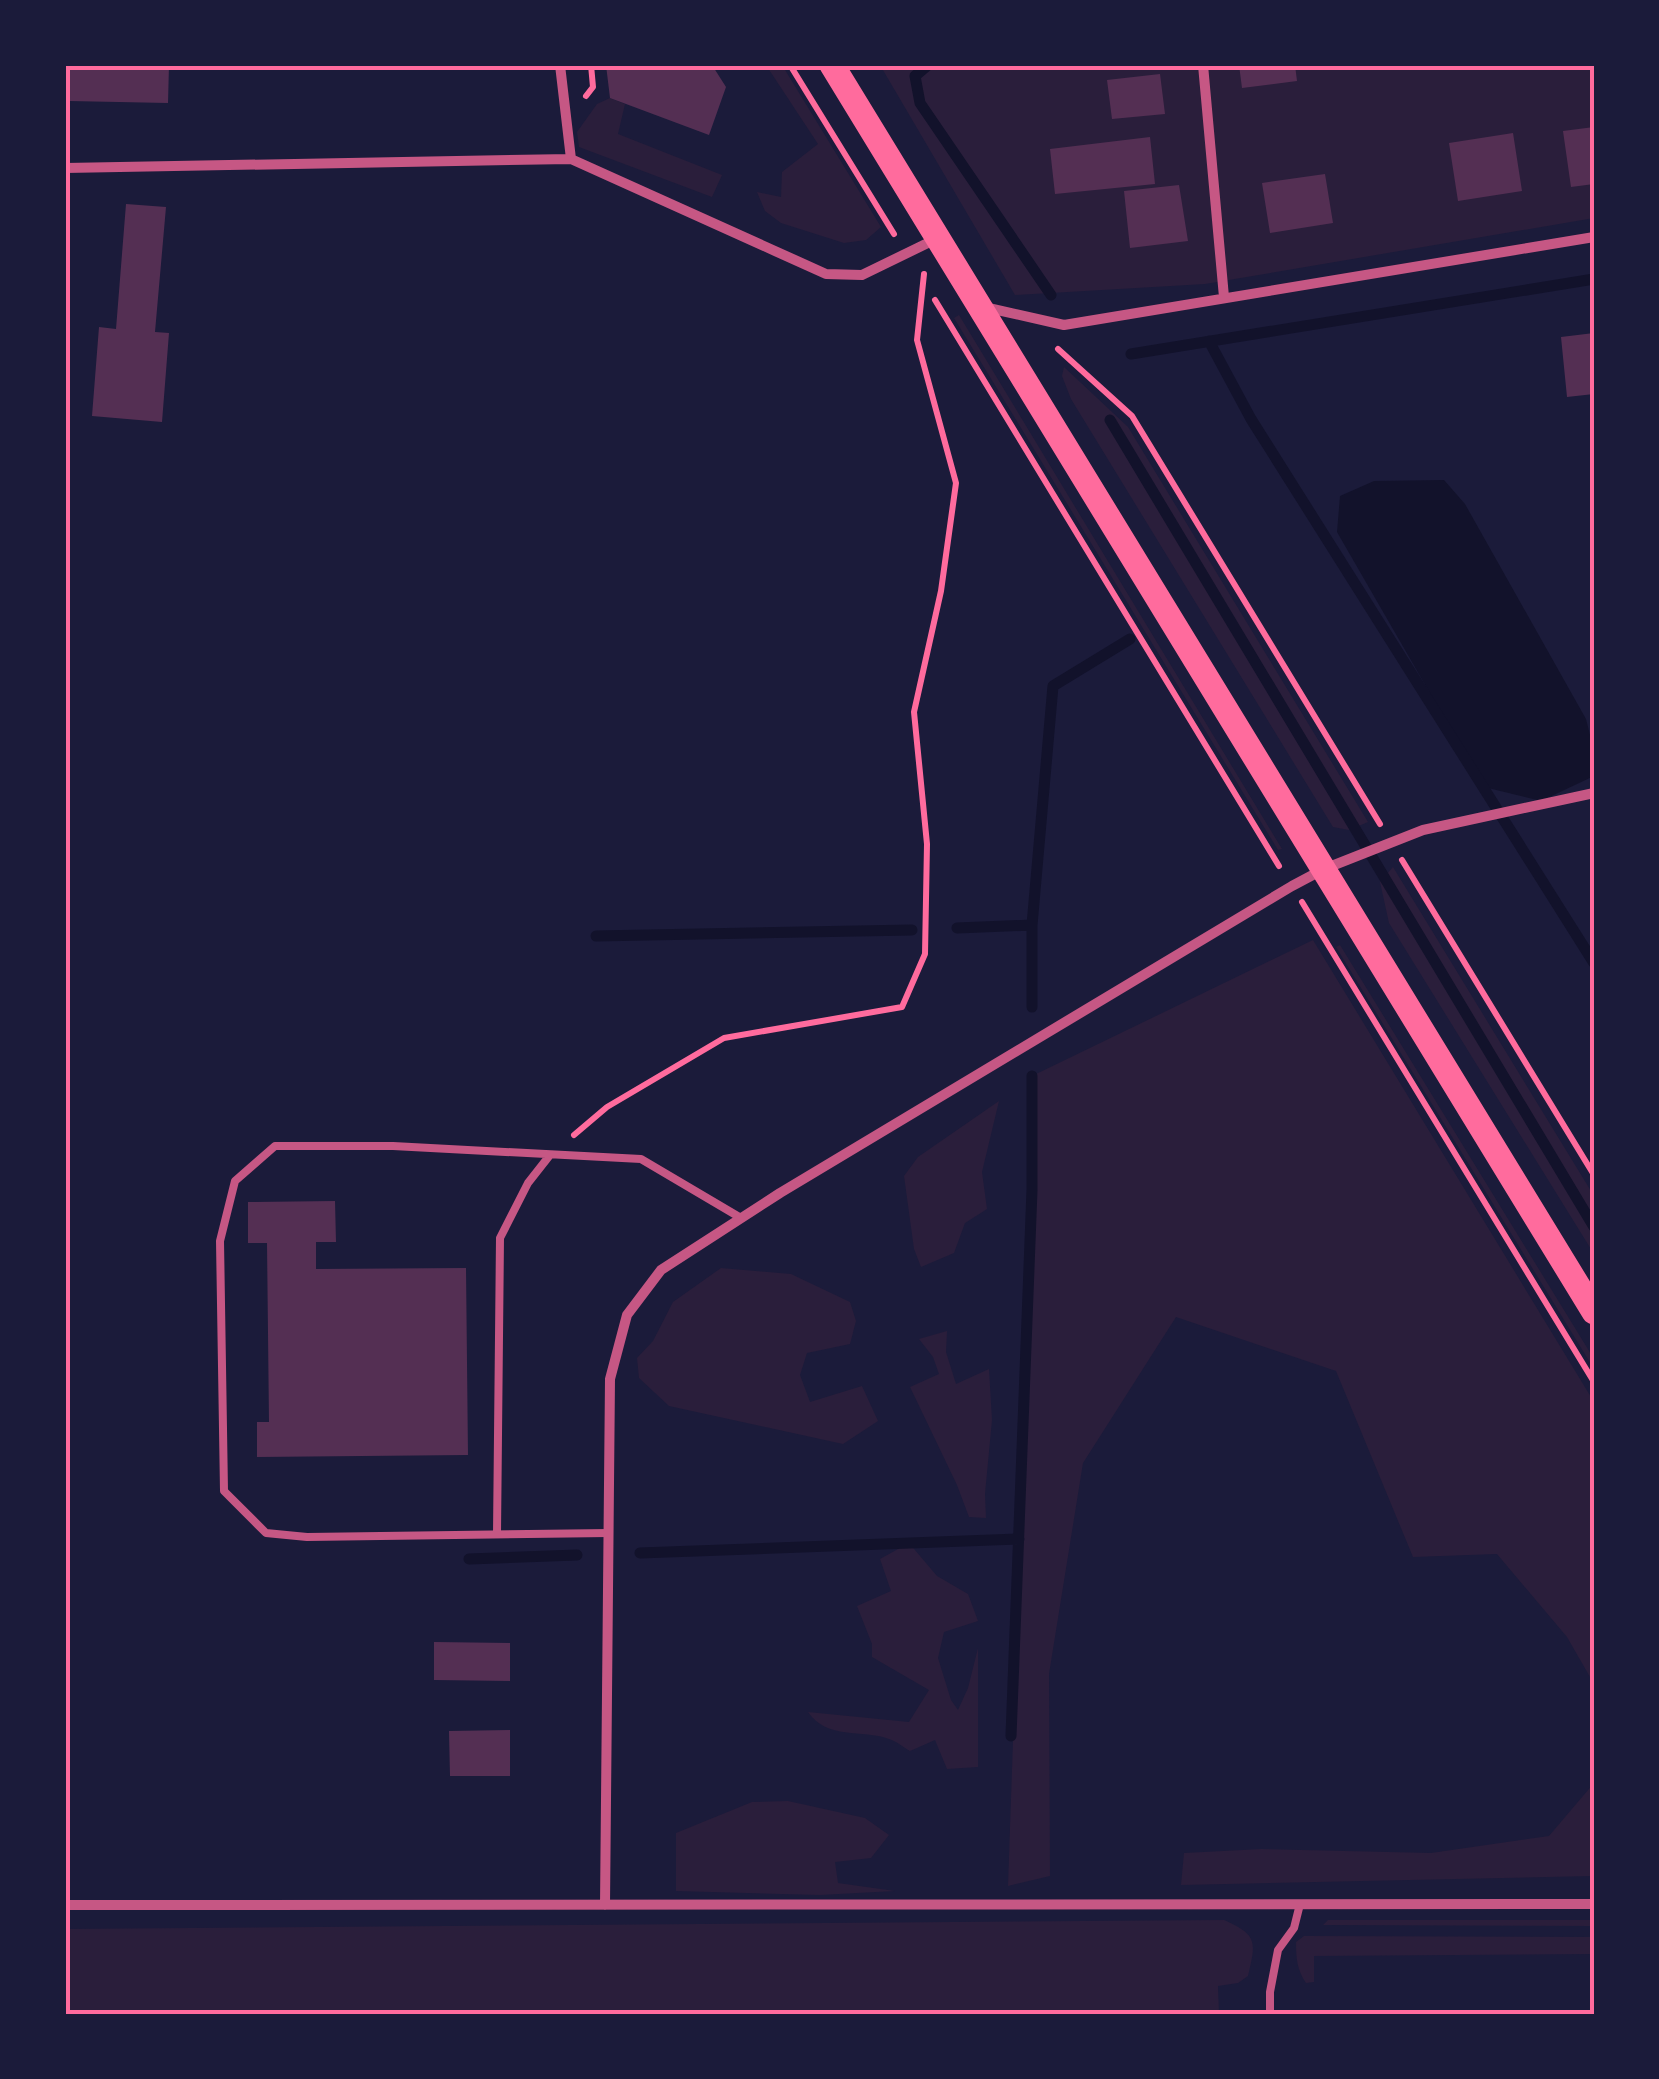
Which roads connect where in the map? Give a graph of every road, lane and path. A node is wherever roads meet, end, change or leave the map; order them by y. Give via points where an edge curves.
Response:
1 (560, 65) edge
2 (790, 65) edge
3 (832, 65) edge
4 (1204, 65) edge
5 (570, 159) junction
6 (65, 168) edge
7 (878, 209) dead end
8 (1594, 237) edge
9 (936, 238) junction
10 (929, 290) dead end
11 (1224, 297) junction
12 (976, 305) junction
13 (1074, 366) dead end
14 (1594, 793) edge
15 (1392, 842) junction
16 (1270, 850) dead end
17 (1324, 869) junction
18 (1314, 923) dead end
19 (550, 1155) junction
20 (1594, 1176) edge
21 (741, 1218) junction
22 (1594, 1312) edge
23 (1594, 1382) edge
24 (608, 1533) junction
25 (497, 1534) junction
26 (65, 1904) edge
27 (1300, 1904) junction
28 (1594, 1904) edge
29 (604, 1905) junction
30 (1270, 2014) edge

1 - 5 street
2 - 7 path
3 - 9 main road
4 - 11 street
5 - 6 street
5 - 9 street via 826,274 862,276
8 - 11 street
9 - 12 main road
9 - 19 path via 922,279 917,340 956,483 914,712 926,844 925,954 902,1008 724,1038 607,1107
10 - 16 path
11 - 12 street via 1064,325
12 - 17 main road
13 - 15 path via 1132,416
14 - 15 street
15 - 17 street
15 - 20 path
17 - 21 street
17 - 22 main road
18 - 23 path
19 - 21 lane via 641,1160
19 - 25 lane via 500,1238
19 - 25 lane via 275,1146 235,1181 220,1241 224,1491 266,1533
21 - 24 street via 661,1270 627,1316 610,1379
24 - 25 lane
24 - 29 street
26 - 29 street
27 - 28 street
27 - 29 street
27 - 30 lane via 1278,1950

